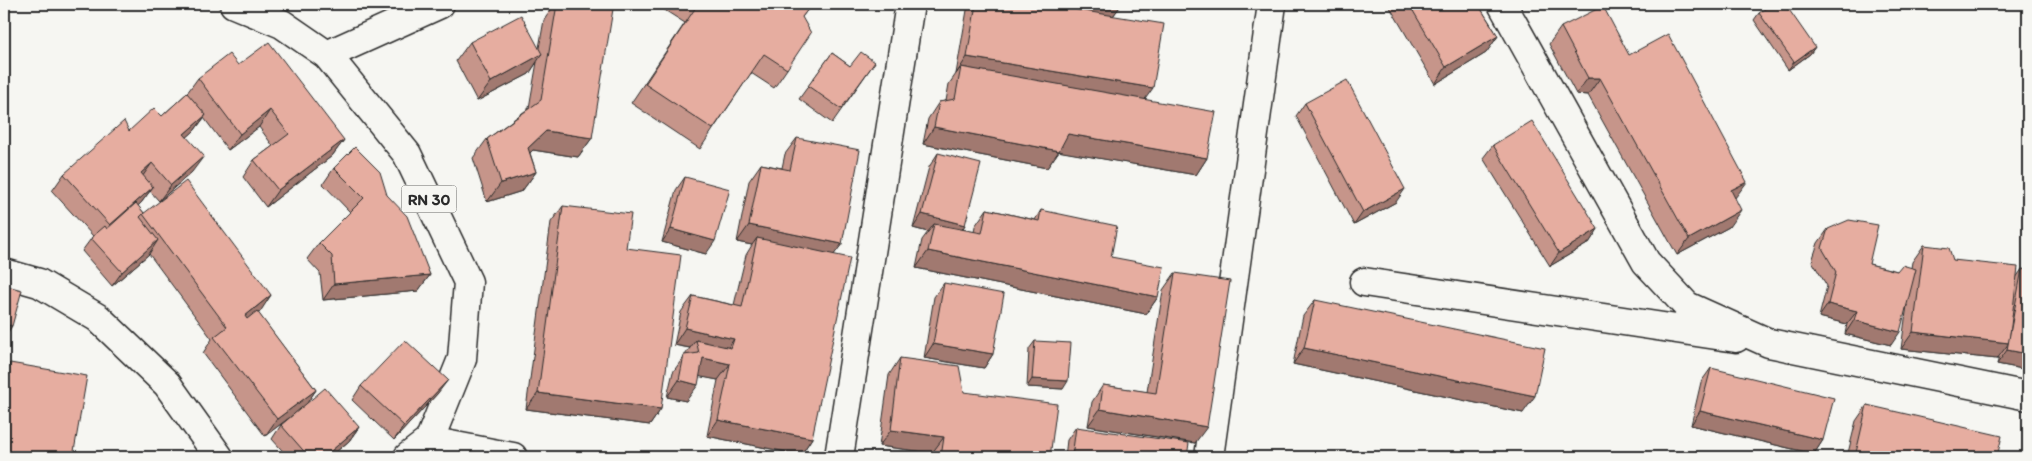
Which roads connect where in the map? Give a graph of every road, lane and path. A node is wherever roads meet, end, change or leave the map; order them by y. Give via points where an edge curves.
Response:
1 (234, 4) edge
2 (440, 4) edge
3 (910, 4) edge
4 (1272, 4) edge
5 (1502, 4) edge
6 (327, 55) junction
7 (4, 272) edge
8 (1364, 282) dead end
9 (1769, 343) junction
10 (2028, 396) edge
11 (419, 449) edge
12 (1216, 455) edge
13 (219, 457) edge
14 (513, 457) edge
15 (839, 457) edge

1 - 6 street, RN 30 via 282,24
2 - 6 street
3 - 15 street
4 - 12 street
5 - 9 street via 1646,262 1687,306
6 - 11 street, RN 30 via 407,154 468,282 462,360
7 - 13 street via 39,283 98,318 167,384
8 - 9 street
9 - 10 street
11 - 14 street

